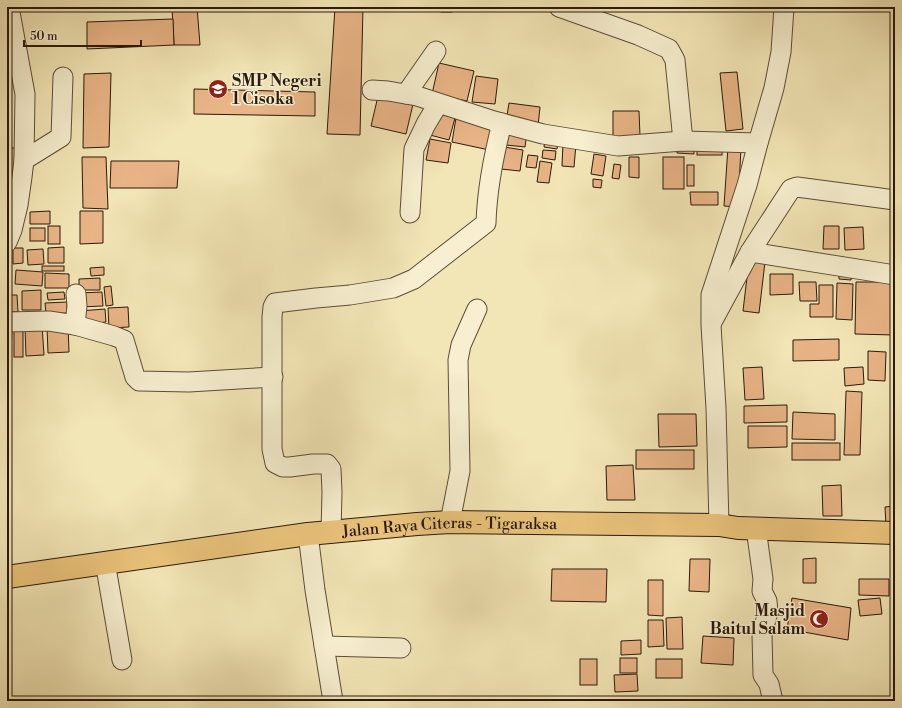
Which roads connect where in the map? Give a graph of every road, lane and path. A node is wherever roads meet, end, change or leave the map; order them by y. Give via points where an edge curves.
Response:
1 (9, 7) edge
2 (559, 7) edge
3 (784, 7) edge
4 (436, 51) dead end
5 (63, 77) dead end
6 (372, 90) dead end
7 (406, 94) junction
8 (438, 104) junction
9 (502, 123) junction
10 (683, 141) junction
11 (758, 143) junction
12 (24, 160) junction
13 (895, 200) edge
14 (410, 213) dead end
15 (7, 242) edge
16 (750, 252) junction
17 (895, 275) edge
18 (76, 294) dead end
19 (477, 309) dead end
20 (7, 322) edge
21 (75, 325) junction
22 (711, 325) junction
23 (273, 377) junction
24 (450, 522) junction
25 (720, 525) junction
26 (756, 528) junction
27 (332, 533) junction
28 (895, 533) edge
29 (308, 534) junction
30 (105, 562) junction
31 (7, 577) edge
32 (324, 646) junction
33 (401, 648) dead end
34 (122, 660) dead end
35 (333, 701) edge
36 (773, 701) edge

1 - 12 street via 25,94
2 - 10 street via 669,49 675,60
3 - 11 street via 781,52 774,88
4 - 7 street
5 - 12 street via 61,138
6 - 7 street
7 - 8 street
8 - 9 street
8 - 14 street via 414,149
9 - 10 street via 543,134 618,146
9 - 23 street via 491,165 486,223 414,279 392,288 274,303
10 - 11 street
11 - 22 street via 711,295
12 - 15 street via 18,205
13 - 16 street via 797,187 791,189
16 - 17 street
16 - 22 street
18 - 21 street
19 - 24 street via 461,345 458,360 460,471
20 - 21 street via 49,321
21 - 23 street via 124,340 135,378 139,381 189,382
22 - 25 street
23 - 27 street via 272,449 275,463 283,467 327,464 331,469
24 - 25 main road, Jalan Raya Citeras - Tigaraksa
24 - 27 main road, Jalan Raya Citeras - Tigaraksa
25 - 26 main road, Jalan Raya Citeras - Tigaraksa
26 - 28 main road, Jalan Raya Citeras - Tigaraksa
26 - 36 street via 763,579 762,591 767,601 768,612 762,634 763,675 769,684
27 - 29 main road, Jalan Raya Citeras - Tigaraksa
29 - 30 main road, Jalan Raya Citeras - Tigaraksa
29 - 32 street
30 - 31 main road, Jalan Raya Citeras - Tigaraksa
30 - 34 street
32 - 33 street
32 - 35 street

